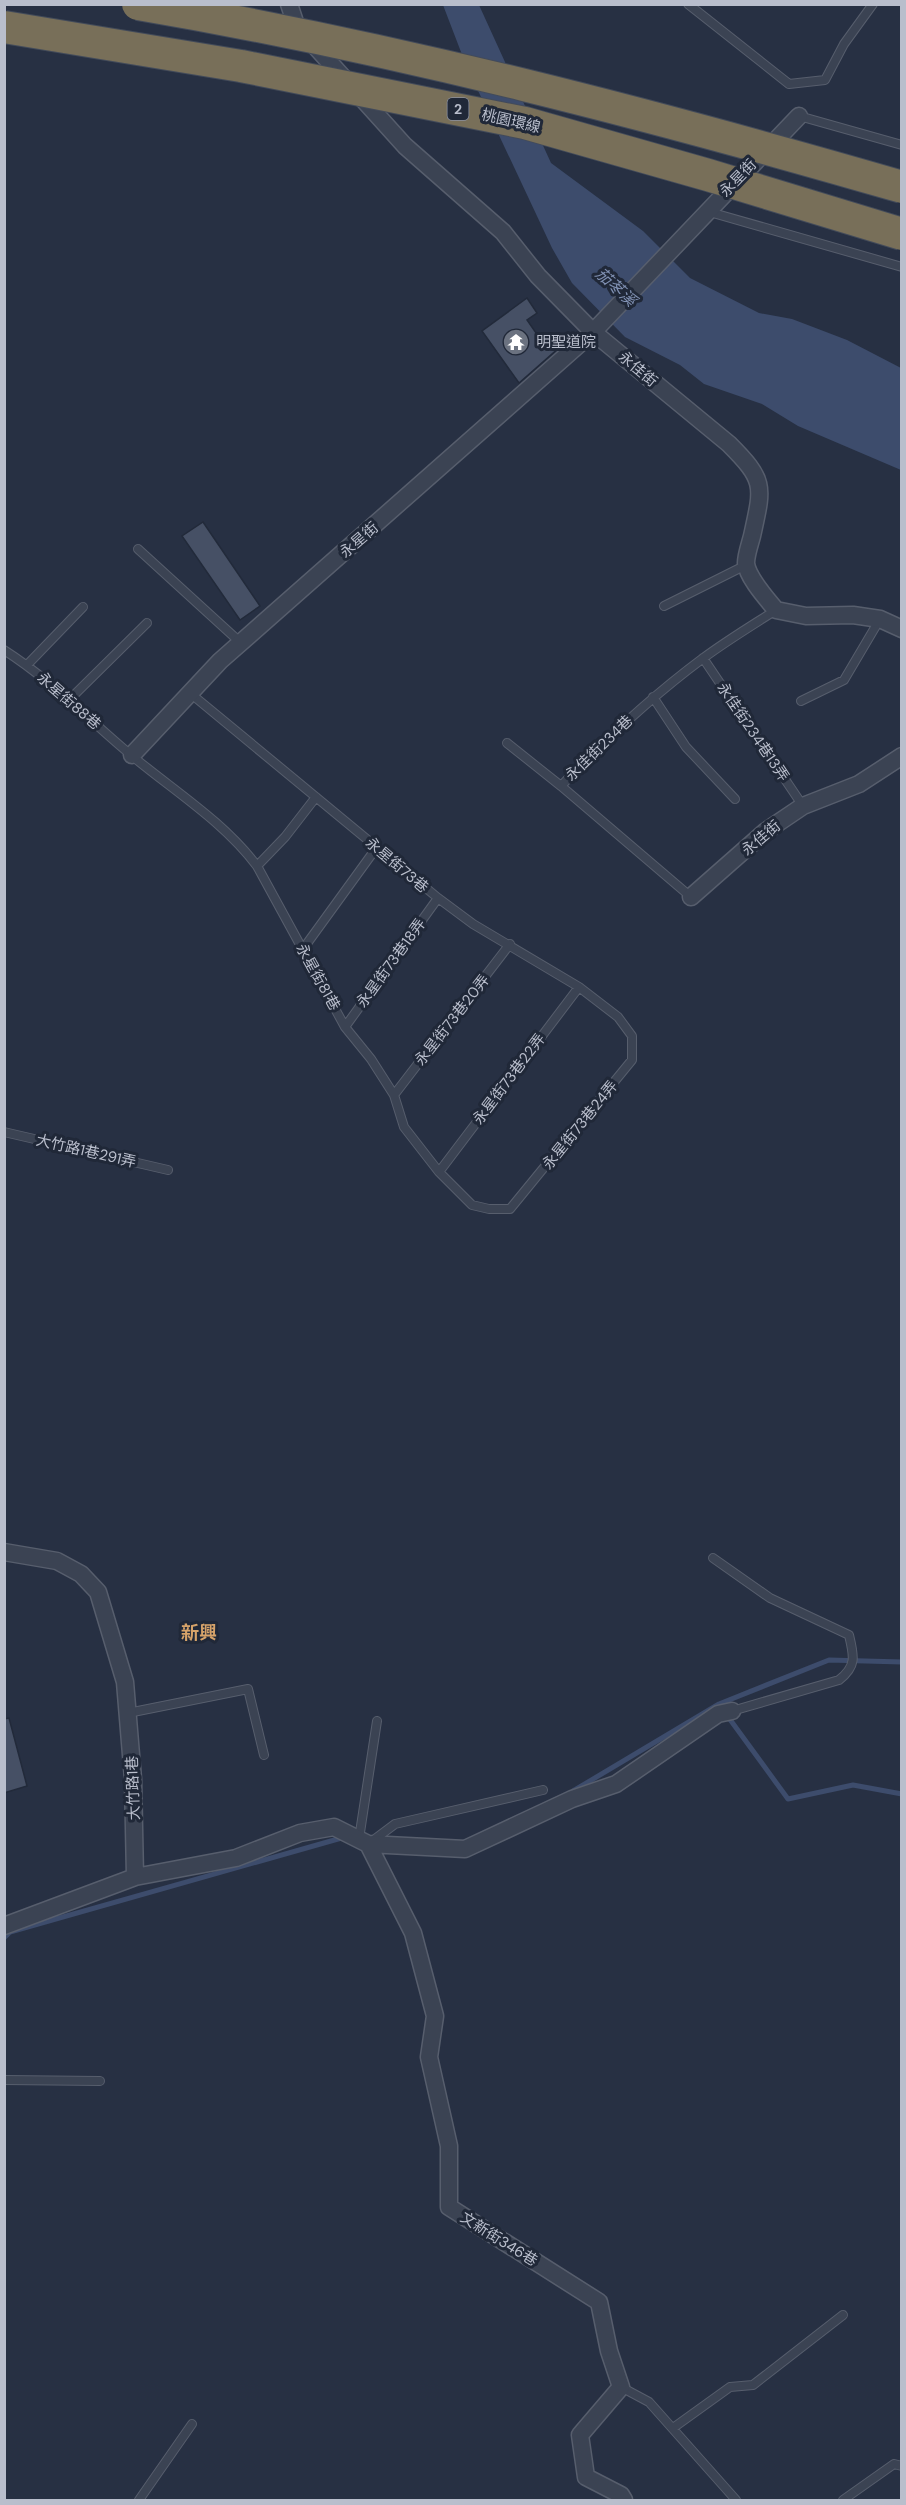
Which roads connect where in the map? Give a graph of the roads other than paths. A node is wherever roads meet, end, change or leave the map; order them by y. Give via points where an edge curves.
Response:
1 (138, 4) edge
2 (288, 4) edge
3 (688, 4) edge
4 (873, 4) edge
5 (4, 27) edge
6 (799, 116) joint
7 (902, 145) edge
8 (902, 187) edge
9 (706, 211) junction
10 (902, 234) edge
11 (902, 267) edge
12 (593, 332) junction
13 (138, 549) dead end
14 (746, 564) junction
15 (664, 606) dead end
16 (83, 607) dead end
17 (776, 610) junction
18 (880, 619) junction
19 (147, 623) dead end
20 (902, 629) edge
21 (241, 643) junction
22 (4, 650) edge
23 (704, 658) junction
24 (27, 665) junction
25 (190, 693) junction
26 (653, 697) junction
27 (69, 700) junction
28 (801, 701) dead end
29 (507, 743) dead end
30 (132, 755) junction
31 (902, 756) edge
32 (561, 786) junction
33 (316, 797) junction
34 (735, 799) dead end
35 (803, 806) junction
36 (377, 847) junction
37 (257, 866) junction
38 (691, 897) joint
39 (438, 898) junction
40 (510, 944) junction
41 (303, 949) junction
42 (579, 987) junction
43 (618, 1017) joint
44 (345, 1027) junction
45 (394, 1095) junction
46 (4, 1132) edge
47 (168, 1170) dead end
48 (439, 1172) junction
49 (489, 1209) joint
50 (4, 1552) edge
51 (713, 1558) dead end
52 (724, 1712) joint
53 (128, 1713) junction
54 (377, 1721) dead end
55 (264, 1755) dead end
56 (543, 1790) dead end
57 (360, 1837) junction
58 (135, 1877) junction
59 (4, 1926) edge
60 (4, 2080) edge
61 (100, 2081) dead end
62 (843, 2315) dead end
63 (621, 2387) junction
64 (192, 2424) dead end
65 (672, 2428) junction
66 (902, 2466) edge
67 (139, 2500) edge
68 (624, 2500) edge
69 (736, 2500) edge
70 (843, 2500) edge

1 - 8 highway, bridge via 560,92
2 - 12 street, 永佳街 via 296,25 405,146 503,232 538,276
3 - 4 lane via 789,84 825,80 844,44
5 - 10 highway, 桃園環線 / 2, bridge via 241,66 525,123
6 - 7 lane
6 - 9 street, 永星街
9 - 11 lane
9 - 12 street, 永星街
12 - 14 street, 永佳街 via 749,464 760,481
12 - 21 street, 永星街
13 - 21 lane
14 - 15 lane
14 - 17 street via 755,584
16 - 24 lane
17 - 18 street via 806,616
17 - 23 lane, 永佳街234巷
18 - 20 street
18 - 28 lane via 844,680
19 - 27 lane
21 - 25 street, 永星街
22 - 24 lane, 永星街88巷
23 - 26 lane, 永佳街234巷
23 - 35 lane, 永佳街234巷13弄
24 - 27 lane, 永星街88巷
25 - 30 street, 永星街
25 - 33 lane, 永星街73巷
26 - 32 lane, 永佳街234巷
26 - 34 lane via 686,747
27 - 30 lane, 永星街88巷
29 - 32 lane
30 - 37 lane, 永星街81巷 via 222,827
31 - 35 street, 永佳街 via 859,784
32 - 38 lane, 永佳街234巷
33 - 36 lane, 永星街73巷
33 - 37 lane
35 - 38 street, 永佳街 via 766,831
36 - 39 lane, 永星街73巷
36 - 41 lane
37 - 41 lane, 永星街81巷
39 - 40 lane, 永星街73巷 via 473,924
39 - 44 lane, 永星街73巷18弄
40 - 42 lane, 永星街73巷
40 - 45 lane, 永星街73巷20弄
41 - 44 lane, 永星街81巷
42 - 43 lane, 永星街73巷
42 - 48 lane, 永星街73巷22弄
43 - 49 lane, 永星街73巷24弄 via 632,1036 632,1060 510,1209
44 - 45 lane, 永星街81巷
45 - 48 lane, 永星街81巷 via 404,1127
46 - 47 lane, 大竹路1巷291弄
48 - 49 lane, 永星街81巷 via 472,1205
50 - 53 street, 大竹路1巷 via 57,1561 81,1574 98,1592 126,1682
51 - 52 lane via 771,1598 849,1635 854,1656 850,1672 839,1680
52 - 57 street via 616,1784 572,1799 471,1846
53 - 55 lane via 248,1689
53 - 58 street, 大竹路1巷
54 - 57 lane
56 - 57 lane via 395,1824 384,1833
57 - 58 street via 334,1827 300,1833 236,1858
57 - 63 street, 文新街346巷 via 413,1932 435,2016 429,2057 449,2146 449,2207 599,2302
58 - 59 street
60 - 61 lane
62 - 65 lane via 753,2385 730,2387
63 - 65 lane via 649,2402
63 - 68 street via 580,2435 586,2477
64 - 67 lane
65 - 69 lane
66 - 70 lane via 894,2464

